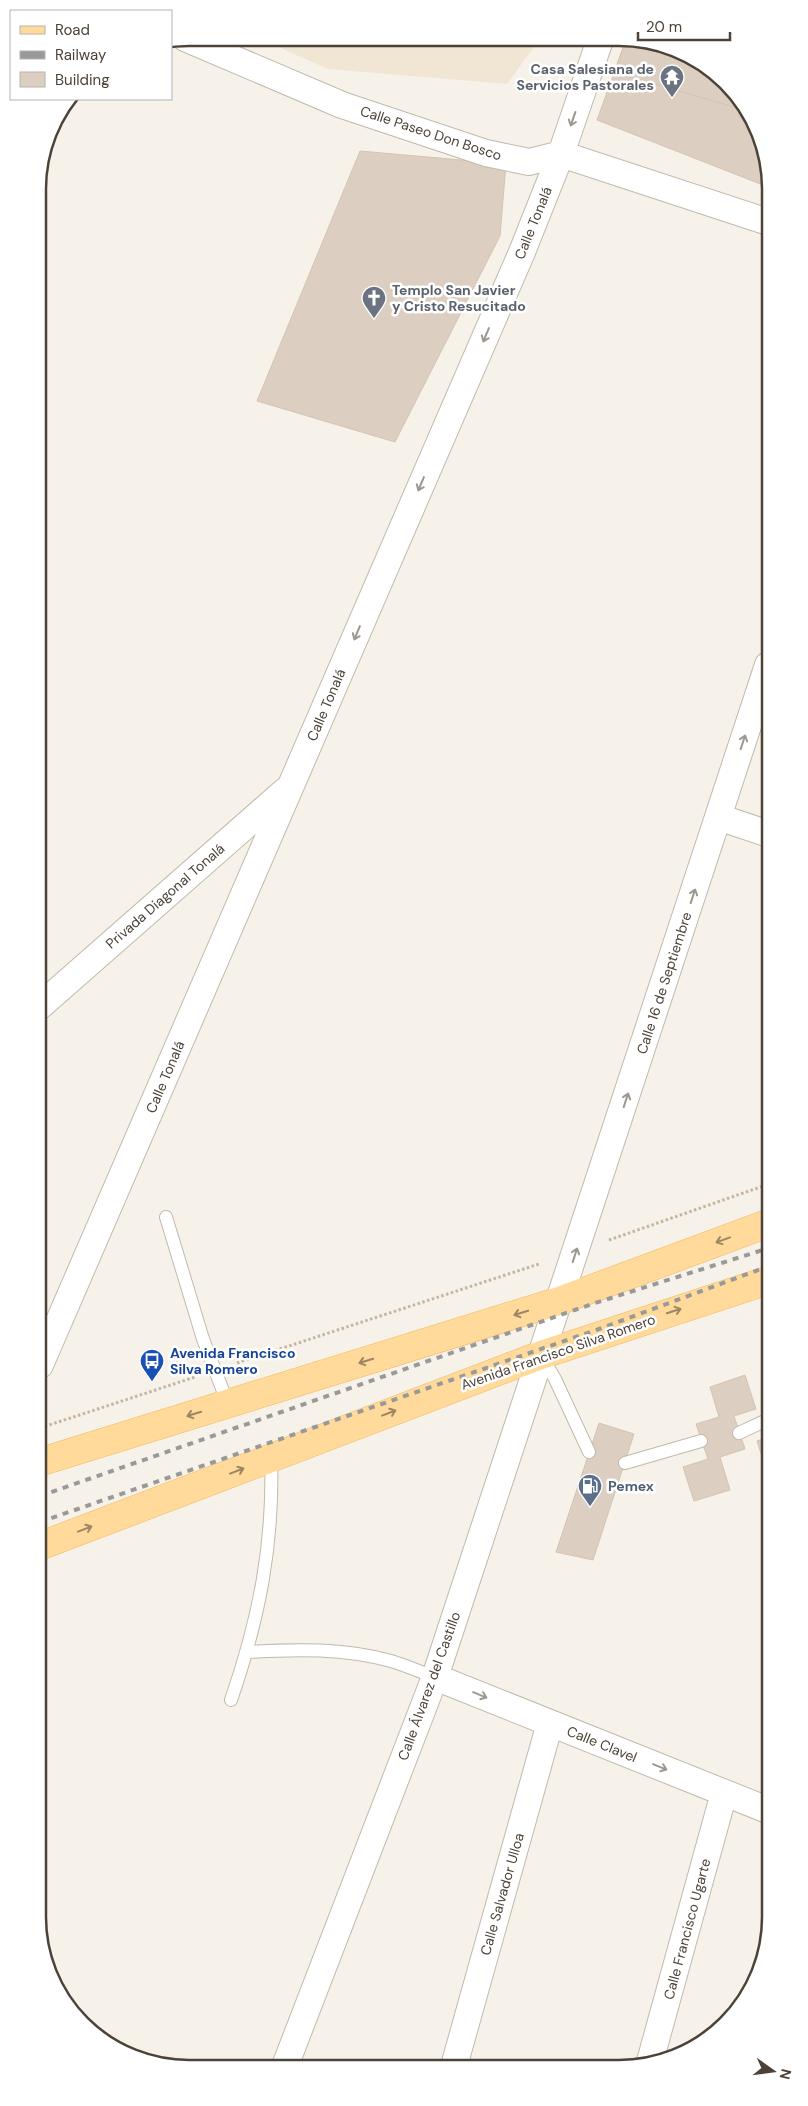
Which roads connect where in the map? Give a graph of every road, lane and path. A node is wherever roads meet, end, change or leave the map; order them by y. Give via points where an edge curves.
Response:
1 (598, 46) edge
2 (207, 47) edge
3 (561, 154) junction
4 (762, 220) edge
5 (762, 684) edge
6 (291, 785) junction
7 (718, 817) junction
8 (762, 832) edge
9 (47, 1000) edge
10 (761, 1187) edge
11 (166, 1217) dead end
12 (761, 1226) edge
13 (576, 1252) junction
14 (761, 1283) edge
15 (559, 1301) junction
16 (46, 1350) edge
17 (541, 1355) junction
18 (214, 1370) junction
19 (228, 1404) junction
20 (761, 1423) edge
21 (46, 1426) edge
22 (739, 1433) dead end
23 (702, 1441) dead end
24 (589, 1452) dead end
25 (271, 1458) junction
26 (46, 1460) edge
27 (625, 1463) dead end
28 (46, 1544) edge
29 (248, 1652) junction
30 (435, 1677) junction
31 (231, 1700) dead end
32 (550, 1723) junction
33 (724, 1793) junction
34 (761, 1808) edge
35 (652, 2056) edge
36 (287, 2060) edge
37 (456, 2060) edge

1 -> 3 street, Calle Tonalá
2 - 3 street, Calle Paseo Don Bosco via 342,105 486,153 529,162
3 - 4 street
3 -> 6 street, Calle Tonalá via 522,252
7 -> 5 street, Calle 16 de Septiembre
6 - 9 street, Privada Diagonal Tonalá
6 - 16 street, Calle Tonalá
7 - 8 street
13 -> 7 street, Calle 16 de Septiembre
10 - 13 path
11 - 18 lane
12 -> 15 main road
15 -> 13 street, Calle 16 de Septiembre
13 - 18 path
17 -> 14 main road, Avenida Francisco Silva Romero
15 - 17 street, Calle Álvarez del Castillo
15 -> 19 main road
17 - 24 lane
25 -> 17 main road, Avenida Francisco Silva Romero
17 - 30 street, Calle Álvarez del Castillo
18 - 19 lane
18 - 21 path
19 -> 26 main road
20 - 22 lane
23 - 27 lane
28 -> 25 main road, Avenida Francisco Silva Romero
25 - 29 lane via 270,1534 262,1594
29 - 30 lane via 296,1649 344,1652 390,1661
29 - 31 lane
30 -> 32 street, Calle Clavel
30 - 36 street, Calle Álvarez del Castillo
32 -> 33 street, Calle Clavel
32 - 37 street, Calle Salvador Ulloa
33 - 34 street, Calle Clavel
33 - 35 street, Calle Francisco Ugarte

